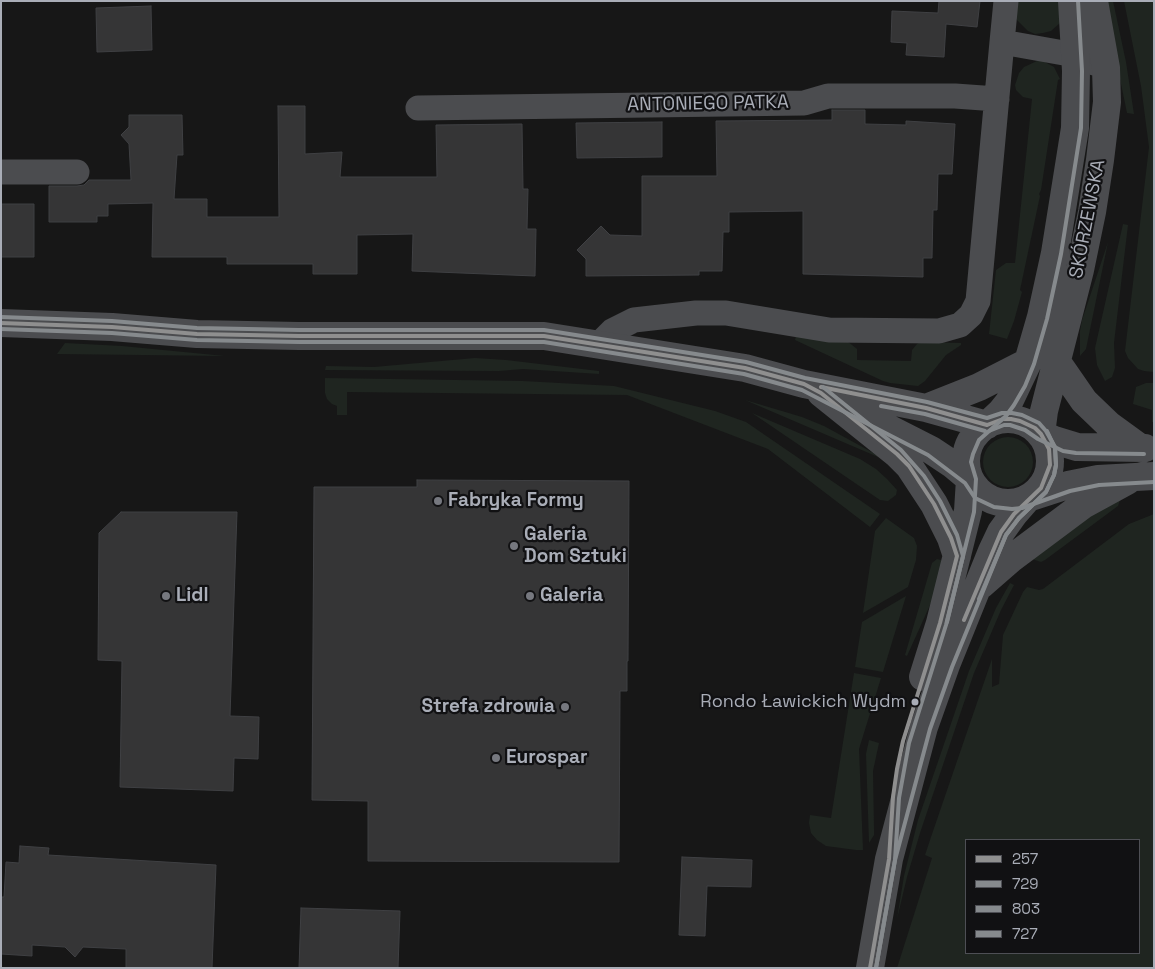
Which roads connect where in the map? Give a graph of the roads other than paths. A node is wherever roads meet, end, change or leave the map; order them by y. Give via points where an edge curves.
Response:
1 (1006, 1) edge
2 (1072, 1) edge
3 (1094, 1) edge
4 (1002, 42) junction
5 (1075, 56) junction
6 (1106, 68) junction
7 (997, 99) junction
8 (418, 108) dead end
9 (1, 172) edge
10 (77, 172) dead end
11 (1, 324) edge
12 (599, 344) junction
13 (1028, 362) junction
14 (1057, 362) junction
15 (813, 389) junction
16 (938, 412) junction
17 (987, 424) junction
18 (1041, 434) junction
19 (1148, 448) edge
20 (1143, 477) edge
21 (970, 479) junction
22 (1028, 498) junction
23 (957, 556) junction
24 (976, 589) junction
25 (889, 859) junction
26 (870, 968) edge

1 - 4 street
2 - 5 street, SKÓRZEWSKA
3 - 6 street, SKÓRZEWSKA
4 - 5 street
4 - 7 street
5 - 6 street
5 - 13 street, SKÓRZEWSKA via 1075,128 1066,189 1041,317
6 - 14 street, SKÓRZEWSKA via 1106,102 1092,212
7 - 8 street, ANTONIEGO PATKA via 828,96 804,103
7 - 12 street via 978,300 971,315 960,325 939,331 830,330 726,313 696,312 634,320 612,331
9 - 10 street
11 - 12 street via 112,327 198,334 544,336
12 - 15 street via 745,368
13 - 16 street
13 - 17 street, SKÓRZEWSKA via 1010,402
14 - 18 street, SKÓRZEWSKA
14 - 19 street via 1084,402 1109,425
15 - 16 street
15 - 21 street via 931,450
15 - 23 street via 908,466 934,504
16 - 17 street
17 - 18 street via 1003,419 1020,421
17 - 21 street via 969,444 965,462
18 - 19 street via 1076,447
18 - 22 street via 1049,449 1050,465 1041,488
20 - 22 street via 1098,479
20 - 24 street via 1083,505
21 - 22 street via 980,493 995,501 1012,503
21 - 23 street via 968,511
22 - 24 street via 1001,532
23 - 25 street via 903,741 893,797
24 - 25 street via 924,726
25 - 26 street

